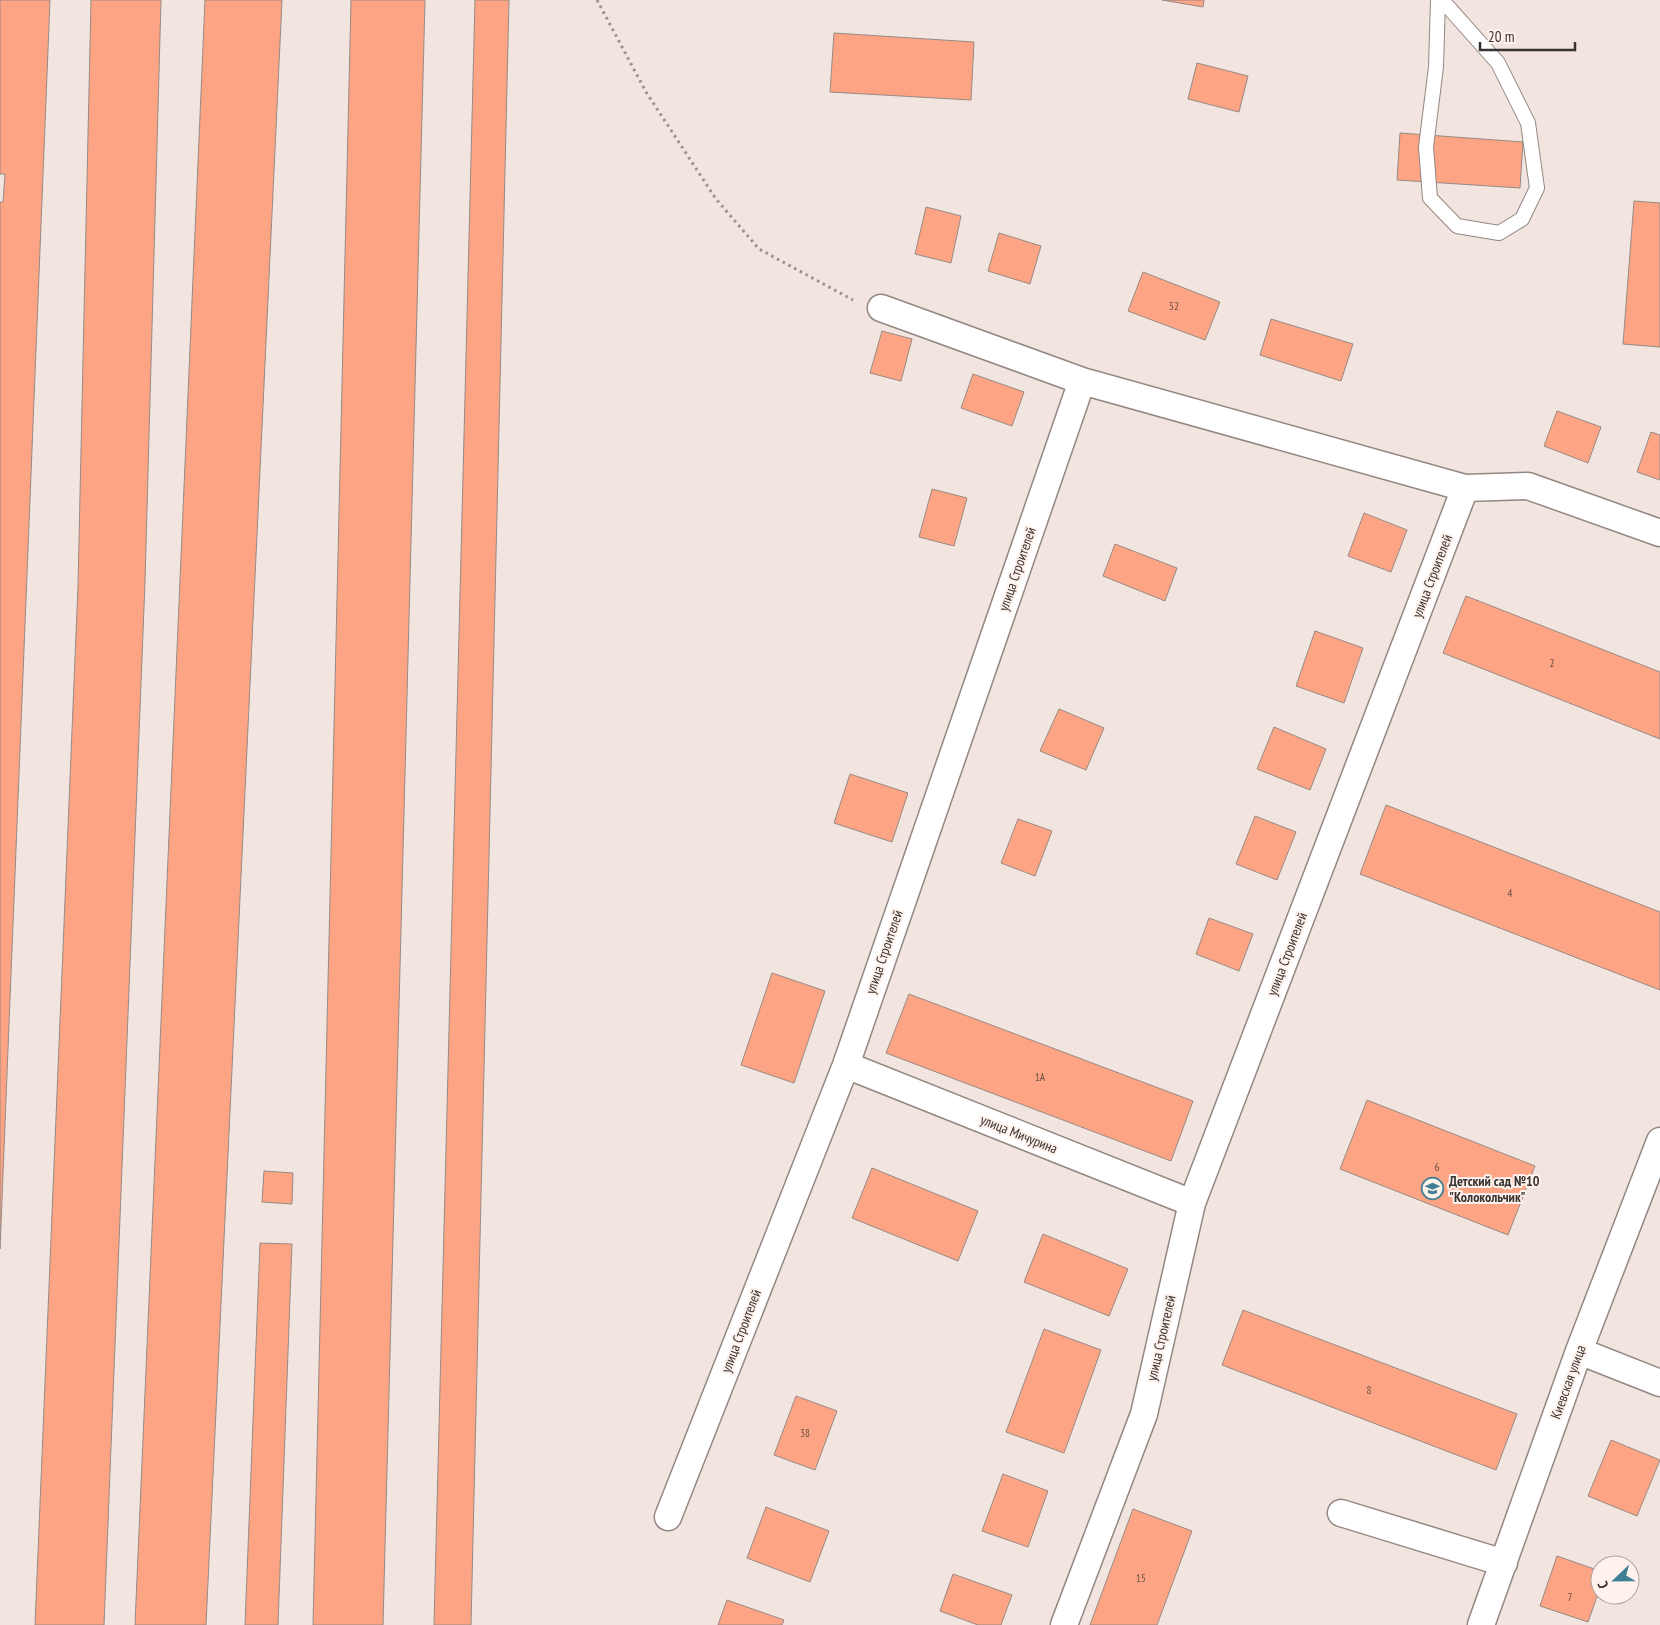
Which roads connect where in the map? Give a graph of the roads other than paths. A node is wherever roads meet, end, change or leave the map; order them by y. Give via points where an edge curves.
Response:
1 (1438, 0) edge
2 (1442, 0) edge
3 (881, 308) road end
4 (1082, 381) junction
5 (1465, 488) junction
6 (1660, 533) edge
7 (846, 1065) junction
8 (1660, 1141) edge
9 (1192, 1203) junction
10 (1579, 1351) junction
11 (1660, 1383) edge
12 (1341, 1512) dead end
13 (668, 1516) dead end
14 (1504, 1563) junction
15 (1064, 1625) edge
16 (1481, 1625) edge

1 - 2 lane via 1436,67 1426,148 1430,198 1457,226 1500,233 1522,219 1537,188 1528,124 1498,63
3 - 4 street
4 - 5 street
4 - 7 street, улица Строителей
5 - 6 street via 1528,486
5 - 9 street, улица Строителей
7 - 9 street, улица Мичурина
7 - 13 street, улица Строителей
8 - 10 street, Киевская улица
9 - 15 street, улица Строителей via 1144,1414
10 - 11 street
10 - 14 street, Киевская улица
12 - 14 street
14 - 16 street, Киевская улица

